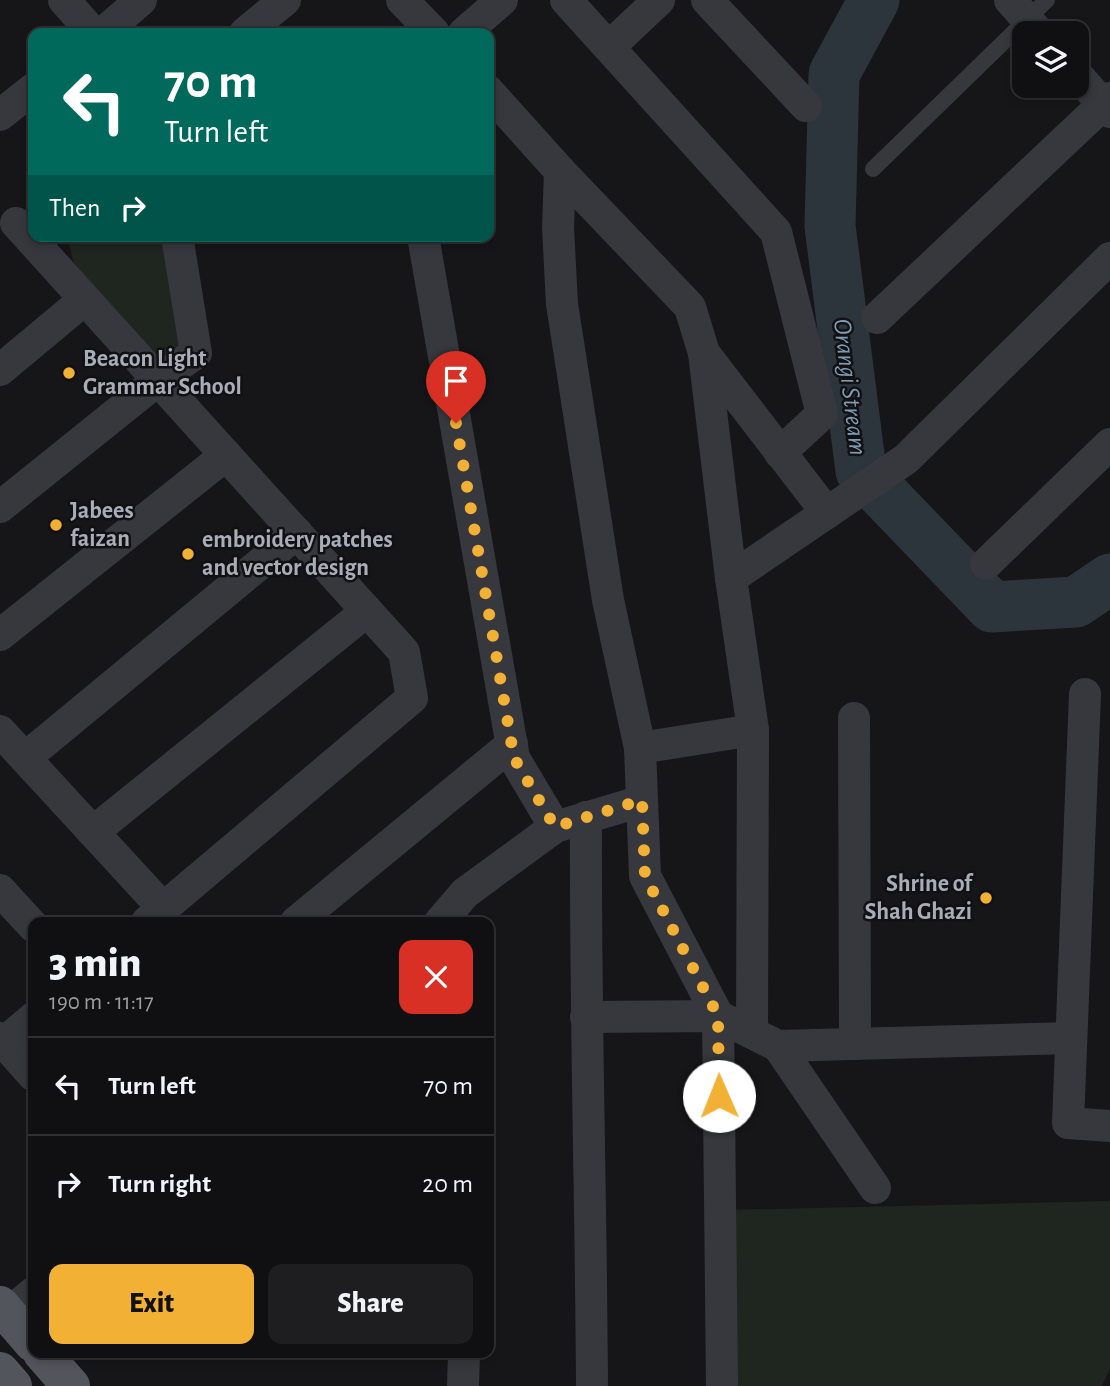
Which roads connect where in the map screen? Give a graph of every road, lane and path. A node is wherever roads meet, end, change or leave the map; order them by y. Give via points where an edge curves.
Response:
1 (64, 0) edge
2 (141, 0) edge
3 (285, 0) edge
4 (401, 0) edge
5 (502, 0) edge
6 (566, 0) edge
7 (659, 0) edge
8 (707, 0) edge
9 (1031, 13) edge
10 (89, 28) edge
11 (109, 28) edge
12 (251, 28) edge
13 (429, 28) edge
14 (470, 28) edge
15 (609, 47) junction
16 (1089, 87) edge
17 (28, 93) edge
18 (494, 98) edge
19 (1108, 105) edge
20 (806, 106) dead end
21 (0, 115) edge
22 (873, 169) dead end
23 (561, 171) junction
24 (16, 223) edge
25 (28, 237) edge
26 (33, 242) edge
27 (178, 242) edge
28 (424, 242) edge
29 (1110, 258) edge
30 (84, 300) junction
31 (877, 318) dead end
32 (704, 353) junction
33 (0, 370) edge
34 (158, 380) junction
35 (1110, 444) edge
36 (780, 453) junction
37 (226, 455) junction
38 (0, 507) edge
39 (828, 512) junction
40 (297, 533) junction
41 (986, 564) dead end
42 (731, 578) junction
43 (367, 611) junction
44 (0, 635) edge
45 (1085, 694) dead end
46 (855, 718) dead end
47 (752, 730) junction
48 (0, 731) edge
49 (512, 744) junction
50 (640, 748) junction
51 (25, 758) junction
52 (642, 800) junction
53 (586, 817) junction
54 (555, 827) junction
55 (93, 832) junction
56 (0, 890) edge
57 (155, 915) edge
58 (302, 917) edge
59 (444, 917) edge
60 (28, 921) edge
61 (718, 1016) junction
62 (586, 1017) junction
63 (28, 1022) edge
64 (1071, 1038) junction
65 (765, 1039) junction
66 (2, 1041) edge
67 (855, 1044) junction
68 (28, 1070) edge
69 (1110, 1126) edge
70 (875, 1188) dead end
71 (14, 1304) edge
72 (28, 1333) edge
73 (46, 1358) edge
74 (464, 1358) edge
75 (0, 1371) edge
76 (13, 1386) edge
77 (71, 1386) edge
78 (463, 1386) edge
79 (592, 1386) edge
80 (722, 1386) edge

1 - 10 street
2 - 11 street
3 - 12 street
4 - 13 street
5 - 14 street
6 - 15 street
7 - 15 street
8 - 20 street
9 - 22 lane
15 - 36 street via 776,232 822,414
16 - 19 street
17 - 21 street
18 - 23 street
19 - 31 street
23 - 32 street via 690,307
23 - 50 street via 562,304 608,600
24 - 25 street
26 - 30 street
27 - 34 street via 196,353
28 - 49 street
29 - 39 street via 906,459
30 - 33 street
30 - 34 street
32 - 36 street
32 - 42 street
34 - 37 street
34 - 38 street
35 - 41 street
36 - 39 street
37 - 40 street
37 - 44 street
39 - 42 street
40 - 43 street
40 - 51 street
42 - 47 street
43 - 55 street
43 - 57 street via 404,652 412,698
45 - 64 street
46 - 67 street
47 - 50 street
47 - 65 street
48 - 51 street
49 - 54 street via 514,758
49 - 58 street
50 - 52 street
51 - 55 street
52 - 53 street
52 - 61 street via 645,876
53 - 54 street
53 - 62 street
54 - 59 street via 465,893
55 - 57 street
56 - 60 street
61 - 62 street
61 - 65 street
61 - 80 street
62 - 79 street
63 - 66 street
64 - 67 street
64 - 69 street via 1068,1123
65 - 67 street
65 - 70 street
66 - 68 street
71 - 72 main road
73 - 77 main road
74 - 78 street
75 - 76 main road

